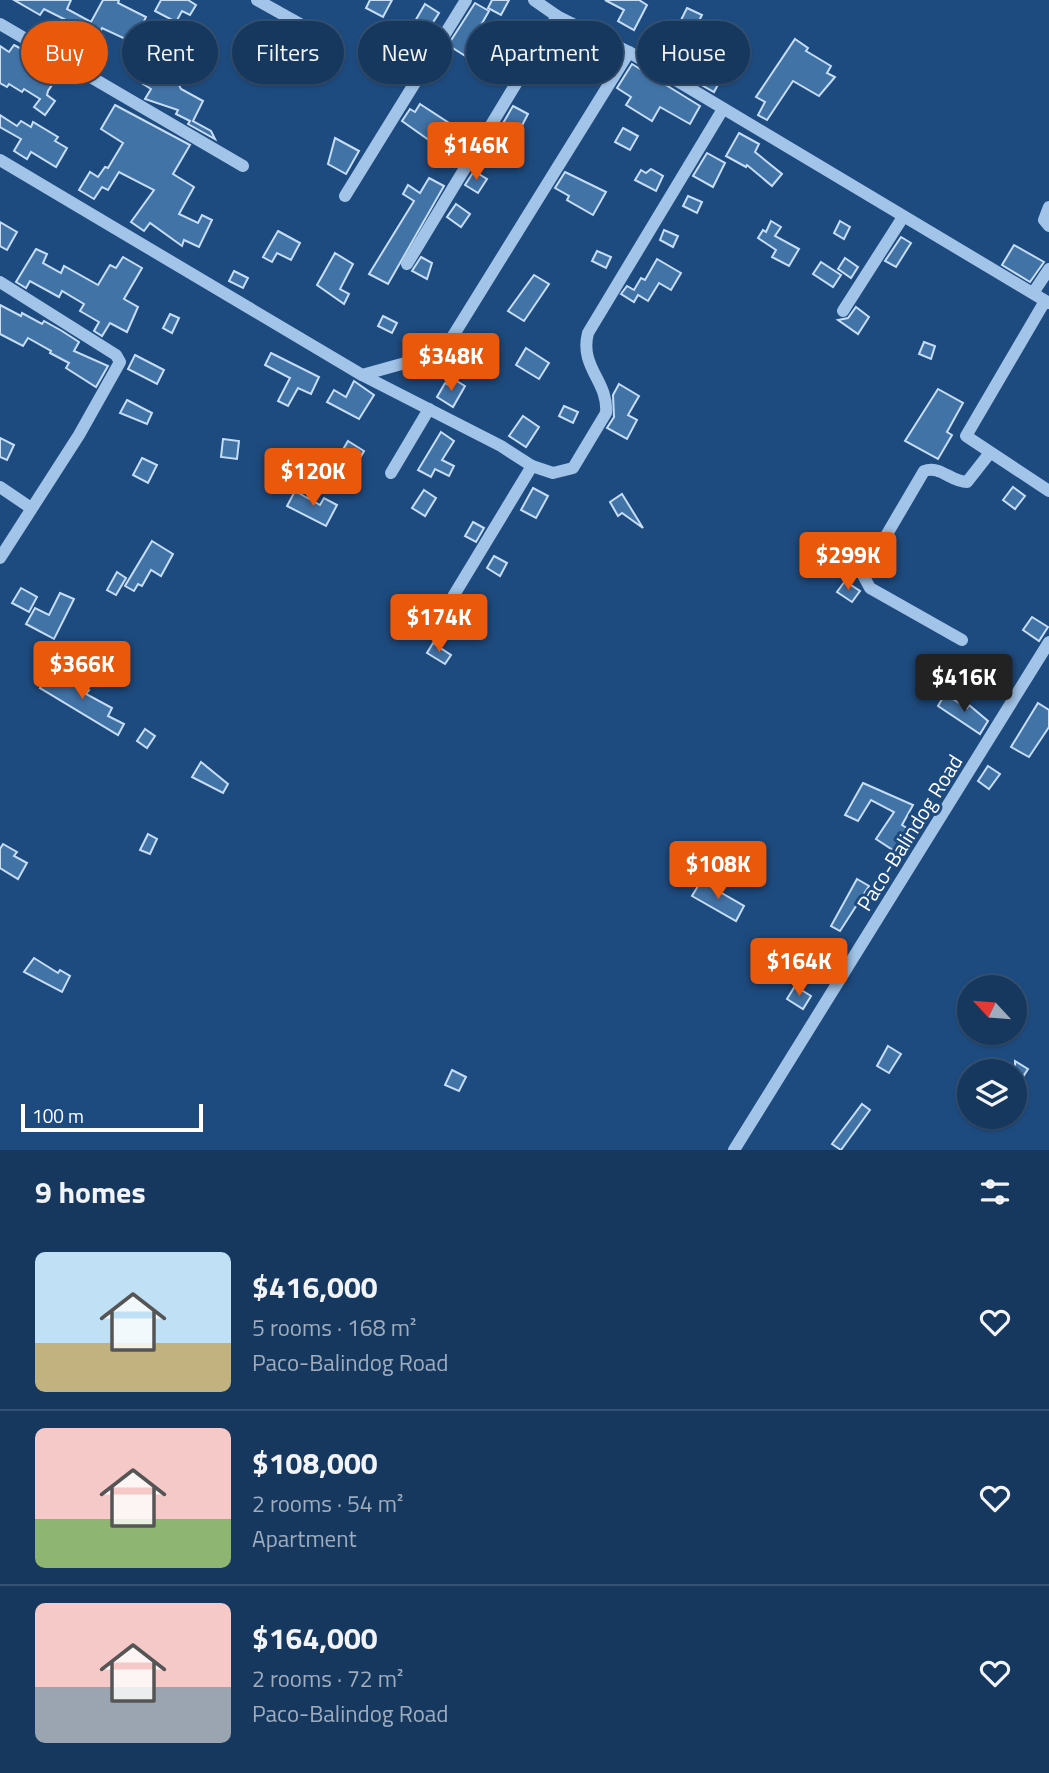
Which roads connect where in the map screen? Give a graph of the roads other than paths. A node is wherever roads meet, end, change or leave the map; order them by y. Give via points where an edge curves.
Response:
1 (257, 0) edge
2 (466, 0) edge
3 (534, 0) edge
4 (557, 16) junction
5 (295, 21) edge
6 (0, 24) edge
7 (629, 52) junction
8 (723, 109) junction
9 (0, 160) edge
10 (243, 166) dead end
11 (345, 196) dead end
12 (1049, 207) edge
13 (903, 217) junction
14 (1049, 226) edge
15 (407, 264) dead end
16 (1049, 269) edge
17 (0, 283) edge
18 (1042, 299) edge
19 (843, 312) dead end
20 (362, 375) junction
21 (429, 409) junction
22 (989, 454) junction
23 (532, 466) junction
24 (391, 473) dead end
25 (0, 486) edge
26 (1049, 491) edge
27 (31, 508) junction
28 (0, 558) edge
29 (434, 628) dead end
30 (962, 640) dead end
31 (1049, 642) edge
32 (734, 1150) edge

1 - 5 street
2 - 11 street
3 - 4 street
4 - 7 street
4 - 15 street
6 - 10 street
7 - 8 street
7 - 20 street via 458,331 434,355
8 - 13 street
8 - 23 street via 588,333 584,353 607,405 603,423 573,468 553,473
9 - 20 street
12 - 14 street via 1044,220
13 - 18 street
13 - 19 street
16 - 18 street
17 - 27 street via 116,355 120,362 79,436
18 - 22 street via 966,433 968,440
20 - 21 street
21 - 23 street
21 - 24 street
22 - 26 street
22 - 30 street via 967,482 936,470 924,471 863,575 870,588
23 - 29 street
25 - 27 street
27 - 28 street
31 - 32 street, Paco-Balindog Road

